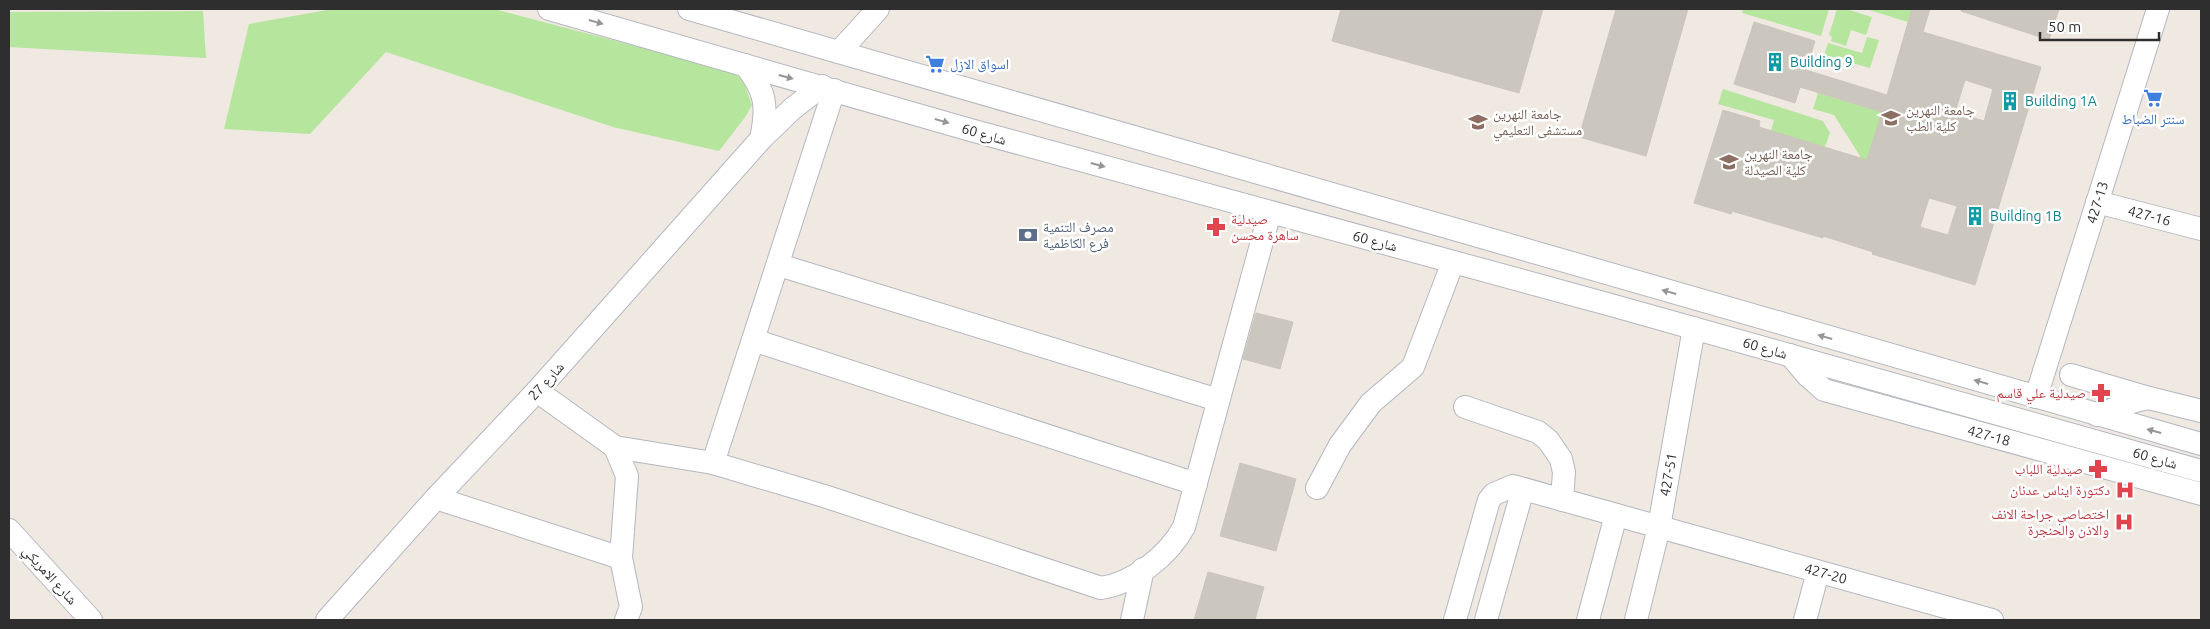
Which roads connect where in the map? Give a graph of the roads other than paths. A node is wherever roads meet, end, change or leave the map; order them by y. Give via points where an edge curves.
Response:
1 (549, 9) edge
2 (689, 9) edge
3 (878, 9) edge
4 (2158, 9) edge
5 (839, 52) junction
6 (744, 65) junction
7 (828, 88) junction
8 (761, 139) junction
9 (2097, 202) junction
10 (1270, 212) junction
11 (2201, 229) edge
12 (1453, 262) junction
13 (779, 265) junction
14 (1694, 328) junction
15 (753, 340) junction
16 (1790, 355) junction
17 (2071, 375) dead end
18 (538, 391) junction
19 (2036, 397) junction
20 (2149, 398) junction
21 (1218, 400) junction
22 (1465, 407) dead end
23 (2201, 411) edge
24 (2097, 415) junction
25 (2201, 444) edge
26 (615, 447) junction
27 (713, 463) junction
28 (2201, 472) edge
29 (1196, 484) junction
30 (1317, 488) dead end
31 (1522, 489) junction
32 (2201, 494) edge
33 (436, 498) junction
34 (1562, 500) junction
35 (1616, 515) junction
36 (1659, 527) junction
37 (9, 530) edge
38 (621, 558) junction
39 (1143, 570) junction
40 (1818, 572) junction
41 (1968, 617) edge
42 (91, 620) edge
43 (327, 620) edge
44 (626, 620) edge
45 (1132, 620) edge
46 (1455, 620) edge
47 (1486, 620) edge
48 (1588, 620) edge
49 (1636, 620) edge
50 (1805, 620) edge
51 (1992, 620) edge

1 -> 6 street, شارع 60
2 - 5 street, شارع 60
3 - 5 street
4 - 9 street, 427-13
19 -> 5 street, شارع 60
6 -> 7 street, شارع 60
6 - 8 street via 758,82 765,101 766,117
7 - 8 street, شارع 27 via 792,108
7 -> 10 street, شارع 60
7 - 13 street
8 - 18 street, شارع 27
9 - 11 street, 427-16
9 - 19 street, 427-13
10 - 12 street, شارع 60
10 - 21 street
12 - 14 street, شارع 60
12 - 30 street via 1413,367 1371,403 1340,446
13 - 15 street
13 - 21 street
14 - 16 street, شارع 60
14 - 36 street, 427-51
15 - 27 street
15 - 29 street
16 - 28 street, شارع 60
16 - 32 street, 427-18 via 1824,390
17 - 20 street
18 - 26 street
18 - 33 street, شارع 27
19 - 24 street, شارع 60
20 - 23 street
20 - 24 street
21 - 29 street
22 - 34 street via 1538,432 1548,440 1561,459 1564,472
25 -> 24 street, شارع 60
26 - 27 street
26 - 38 street via 627,476
27 - 39 street via 824,496 1100,588 1123,582
29 - 39 street via 1184,527 1176,540
31 - 34 street, 427-20
31 - 46 street via 1504,488 1489,500
31 - 47 street
33 - 38 street
33 - 43 street, شارع 27
34 - 35 street, 427-20
35 - 36 street, 427-20
35 - 48 street
36 - 40 street, 427-20
36 - 49 street, 427-51
37 - 42 street, شارع الامريكي
38 - 44 street via 631,607
39 - 45 street
40 - 41 street, 427-20
40 - 50 street
41 - 51 street, 427-20

